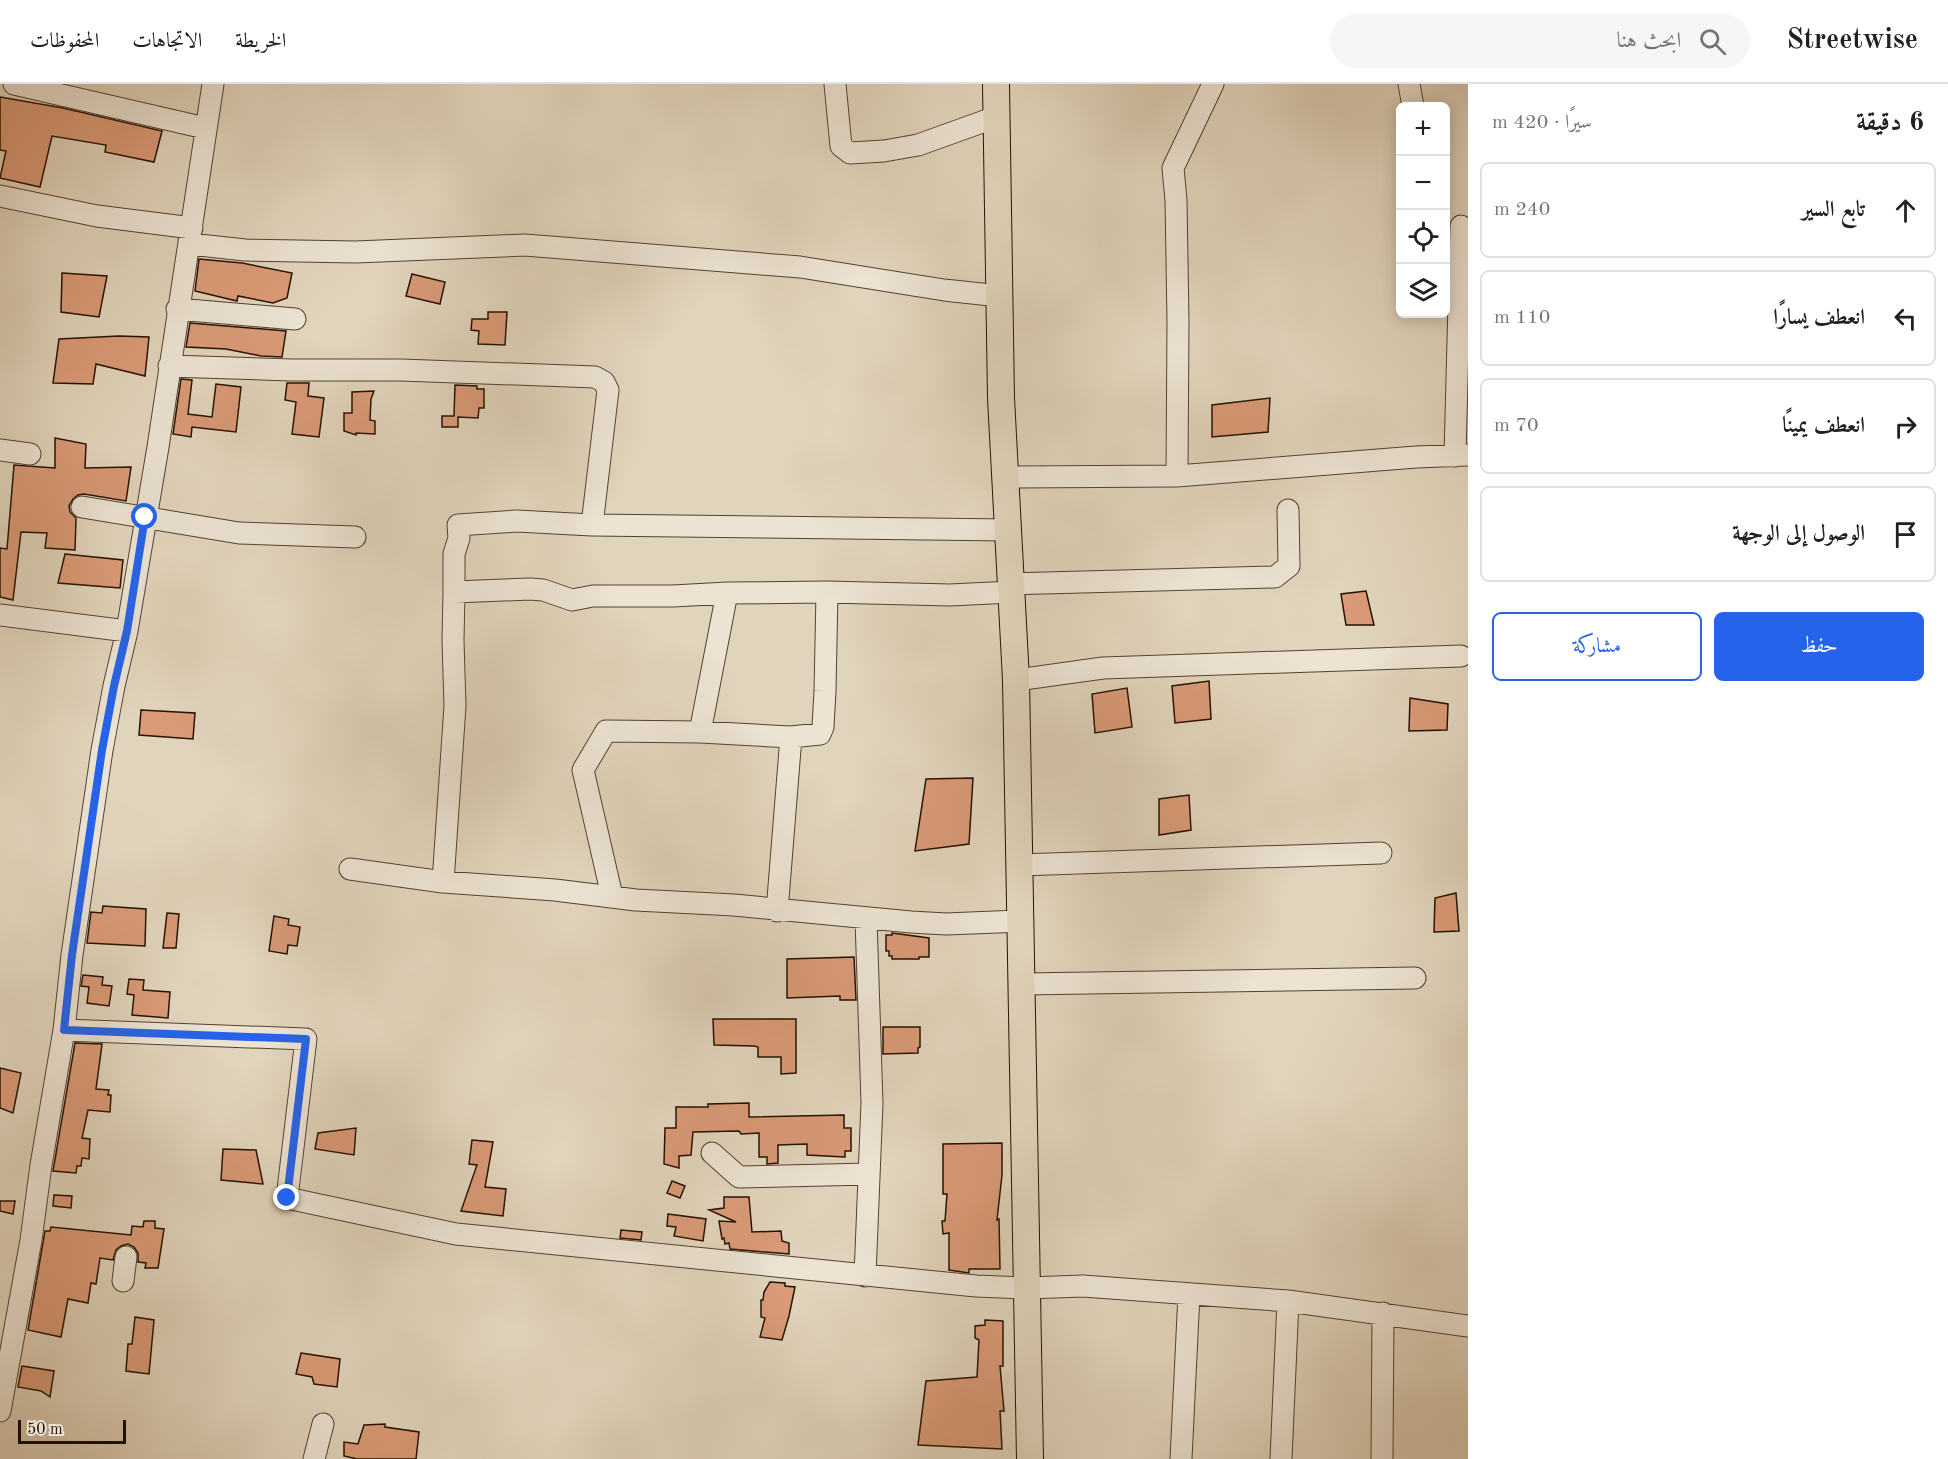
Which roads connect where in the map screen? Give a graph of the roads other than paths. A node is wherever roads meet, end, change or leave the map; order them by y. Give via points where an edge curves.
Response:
1 (14, 84) edge
2 (213, 84) edge
3 (835, 84) edge
4 (996, 84) edge
5 (1213, 84) edge
6 (1409, 84) edge
7 (1412, 102) edge
8 (996, 117) junction
9 (205, 128) junction
10 (0, 196) edge
11 (1461, 226) dead end
12 (191, 236) junction
13 (1000, 296) junction
14 (177, 309) junction
15 (295, 320) dead end
16 (169, 366) junction
17 (0, 450) edge
18 (30, 454) dead end
19 (1461, 456) edge
20 (1178, 476) junction
21 (1006, 477) junction
22 (82, 507) dead end
23 (1288, 510) dead end
24 (145, 517) junction
25 (592, 525) junction
26 (1008, 530) junction
27 (355, 537) dead end
28 (1012, 588) junction
29 (454, 592) junction
30 (827, 592) junction
31 (727, 593) junction
32 (0, 615) edge
33 (127, 631) junction
34 (1461, 656) dead end
35 (1016, 681) junction
36 (700, 732) junction
37 (791, 737) junction
38 (1381, 853) dead end
39 (1019, 865) junction
40 (350, 869) dead end
41 (443, 882) junction
42 (612, 896) junction
43 (777, 911) junction
44 (866, 918) junction
45 (1021, 921) junction
46 (1415, 978) dead end
47 (1023, 984) junction
48 (64, 1030) junction
49 (712, 1153) dead end
50 (869, 1174) junction
51 (126, 1257) dead end
52 (865, 1276) junction
53 (123, 1281) dead end
54 (1027, 1288) junction
55 (1189, 1294) junction
56 (1288, 1301) junction
57 (1383, 1313) junction
58 (1468, 1326) edge
59 (0, 1411) edge
60 (323, 1424) dead end
61 (314, 1459) edge
62 (1030, 1459) edge
63 (1181, 1459) edge
64 (1281, 1459) edge
65 (1382, 1459) edge

1 - 9 street
2 - 9 street
3 - 8 street via 841,146 850,153 918,145
4 - 8 main road
5 - 20 street via 1173,168
6 - 7 street
8 - 13 main road
9 - 12 street
10 - 12 street
11 - 19 street
12 - 13 street via 245,250 356,252 525,245 800,267
12 - 14 street
13 - 21 main road
14 - 15 street
14 - 16 street
16 - 24 street
16 - 25 street via 595,377 608,390
17 - 18 street
19 - 20 street
20 - 21 street
21 - 26 main road
22 - 24 street
23 - 28 street via 1289,566 1275,577
24 - 27 street via 239,532
24 - 33 street
25 - 26 street
25 - 29 street via 517,521 458,525
26 - 28 main road
28 - 30 street via 950,595
28 - 35 main road
29 - 31 street via 543,590 572,600 593,596
29 - 41 street via 454,714
30 - 31 street
30 - 37 street via 822,731
31 - 36 street
32 - 33 street
33 - 48 street via 101,760
34 - 35 street via 1103,668
35 - 39 main road
36 - 37 street
36 - 42 street via 606,731 583,770
37 - 43 street
38 - 39 street
39 - 45 main road
40 - 41 street
41 - 42 street
42 - 43 street
43 - 44 street
44 - 45 street via 946,924
44 - 50 street via 872,1102
45 - 47 main road
46 - 47 street
47 - 54 main road
48 - 52 street via 306,1039 287,1198 456,1234
48 - 59 street
49 - 50 street via 739,1177
50 - 52 street
51 - 53 street
52 - 54 street
54 - 55 street via 1083,1286
54 - 62 main road
55 - 56 street
55 - 63 street
56 - 57 street
56 - 64 street
57 - 58 street
57 - 65 street
60 - 61 street

